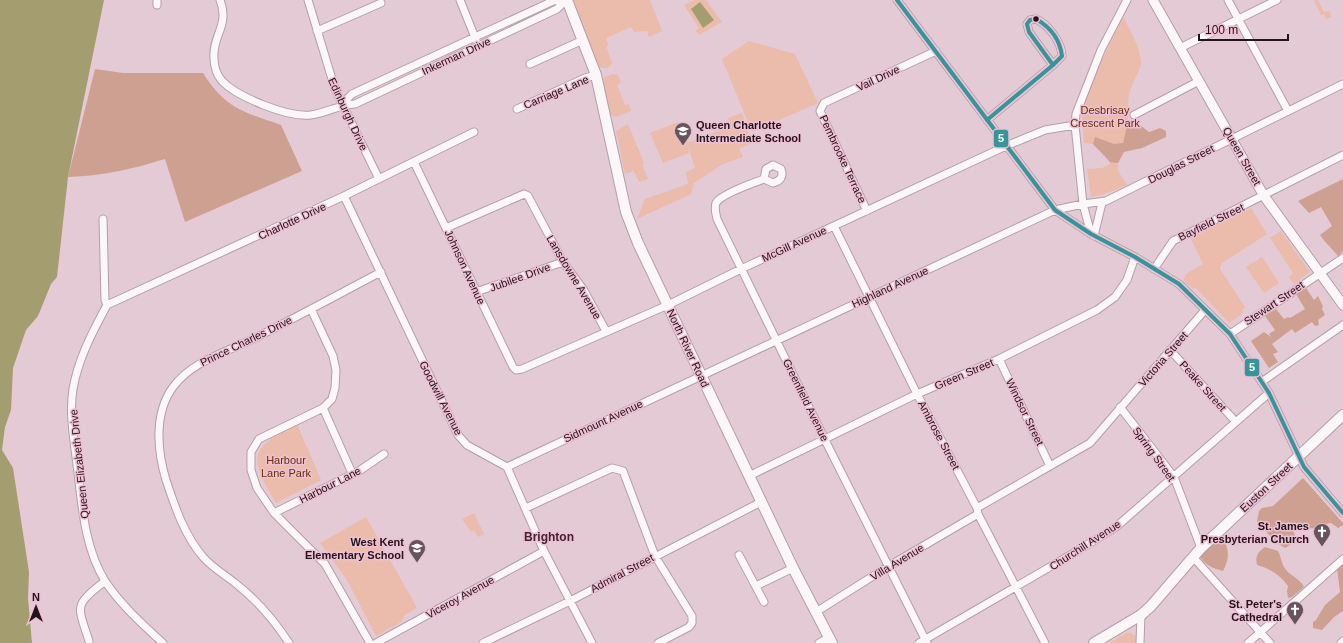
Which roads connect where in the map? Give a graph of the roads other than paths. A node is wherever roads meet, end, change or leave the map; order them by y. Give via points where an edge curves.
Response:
1 (220, 0) edge
2 (308, 0) edge
3 (460, 0) edge
4 (566, 0) edge
5 (897, 0) edge
6 (1127, 0) edge
7 (1153, 0) edge
8 (1228, 0) edge
9 (1276, 0) edge
10 (381, 3) dead end
11 (1238, 19) junction
12 (317, 31) junction
13 (475, 37) junction
14 (583, 40) junction
15 (479, 46) junction
16 (1180, 48) junction
17 (936, 51) junction
18 (530, 64) dead end
19 (1053, 65) junction
20 (596, 75) junction
21 (1199, 81) junction
22 (1343, 84) edge
23 (342, 104) junction
24 (821, 108) joint
25 (517, 109) dead end
26 (1288, 112) junction
27 (1134, 115) dead end
28 (987, 120) junction
29 (1075, 125) junction
30 (474, 132) dead end
31 (1231, 139) junction
32 (1006, 146) junction
33 (1343, 155) edge
34 (414, 162) junction
35 (380, 179) junction
36 (764, 179) dead end
37 (344, 196) junction
38 (1264, 196) junction
39 (1102, 203) junction
40 (1082, 204) junction
41 (1055, 210) junction
42 (867, 211) junction
43 (103, 219) dead end
44 (834, 226) junction
45 (446, 228) junction
46 (1092, 235) junction
47 (1135, 257) junction
48 (1343, 258) edge
49 (563, 262) junction
50 (741, 268) junction
51 (1154, 269) junction
52 (380, 272) junction
53 (1319, 273) junction
54 (476, 292) junction
55 (869, 296) junction
56 (668, 305) junction
57 (1343, 305) edge
58 (107, 306) junction
59 (310, 309) junction
60 (1206, 310) junction
61 (1343, 325) edge
62 (606, 331) junction
63 (1230, 334) junction
64 (777, 342) junction
65 (1170, 350) junction
66 (999, 359) junction
67 (516, 370) joint
68 (700, 376) junction
69 (1263, 381) junction
70 (1269, 392) junction
71 (917, 394) junction
72 (1120, 407) junction
73 (323, 408) junction
74 (1343, 415) edge
75 (1236, 422) junction
76 (825, 440) junction
77 (384, 454) dead end
78 (1299, 455) junction
79 (1050, 466) junction
80 (507, 467) junction
81 (352, 473) junction
82 (749, 476) junction
83 (1174, 477) junction
84 (762, 502) junction
85 (526, 508) junction
86 (978, 511) junction
87 (274, 513) junction
88 (1343, 513) edge
89 (1201, 548) junction
90 (544, 551) junction
91 (739, 555) dead end
92 (655, 556) junction
93 (1193, 558) junction
94 (1343, 559) edge
95 (889, 566) junction
96 (793, 568) junction
97 (105, 582) junction
98 (756, 586) junction
99 (1016, 588) junction
100 (570, 601) junction
101 (764, 602) dead end
102 (816, 612) junction
103 (1141, 615) junction
104 (1261, 633) junction
105 (830, 640) edge
106 (89, 641) dead end
107 (924, 642) edge
108 (163, 643) edge
109 (289, 643) edge
110 (370, 643) edge
111 (376, 643) edge
112 (483, 643) edge
113 (592, 643) edge
114 (658, 643) edge
115 (819, 643) edge
116 (1045, 643) edge
117 (1094, 643) edge
118 (1140, 643) edge
119 (1248, 643) edge
120 (1270, 643) edge

1 - 23 street, Inkerman Drive via 224,23 214,46 214,59 216,71 223,81 256,102 277,110 312,115
2 - 12 street, Edinburgh Drive
3 - 13 street
4 - 13 street, Inkerman Drive via 553,1
4 - 14 main road, North River Road
4 - 15 street, Inkerman Drive via 557,9
5 - 17 street
6 - 29 street via 1101,50 1076,114
7 - 16 street, Queen Street
8 - 11 street
9 - 11 street
10 - 12 street
11 - 16 street
11 - 26 street
12 - 23 street, Edinburgh Drive
13 - 15 street
13 - 23 street, Inkerman Drive via 352,94
14 - 18 street
14 - 20 main road, North River Road
15 - 23 street, Inkerman Drive via 355,104
16 - 21 street, Queen Street
17 - 24 street, Vail Drive via 824,103
17 - 28 street
19 - 19 street via 1062,56 1056,40 1041,21 1030,20 1027,24 1029,32
19 - 28 street
20 - 25 street, Carriage Lane
20 - 56 main road, North River Road via 626,212
21 - 27 street
21 - 31 street, Queen Street
22 - 26 street, Douglas Street
23 - 35 street, Edinburgh Drive
24 - 42 street, Pembrooke Terrace via 820,111
26 - 31 street, Douglas Street
28 - 32 street
29 - 32 street, McGill Avenue via 1045,130
29 - 40 street
30 - 34 street, Charlotte Drive
31 - 38 street, Queen Street
31 - 39 street, Douglas Street
32 - 41 street
32 - 42 street, McGill Avenue
33 - 38 street, Bayfield Street
34 - 35 street, Charlotte Drive
34 - 45 street, Johnson Avenue
35 - 37 street, Charlotte Drive
36 - 50 street, Greenfield Avenue via 722,198 716,204 718,219
37 - 52 street, Goodwill Avenue
37 - 58 street, Charlotte Drive
38 - 51 street, Bayfield Street via 1173,241
38 - 53 street, Queen Street
39 - 40 street, Douglas Street
39 - 46 street
40 - 41 street, Highland Avenue
40 - 46 street
41 - 46 street
41 - 55 street, Highland Avenue
42 - 44 street, McGill Avenue
43 - 58 street
44 - 50 street, McGill Avenue
44 - 55 street, Ambrose Street
45 - 49 street, Lansdowne Avenue via 524,194 528,196
45 - 54 street, Johnson Avenue
46 - 47 street
47 - 51 street
47 - 66 street, Green Street via 1127,280 1115,297 1097,310
48 - 53 street, Stewart Street
49 - 54 street, Jubilee Drive
49 - 62 street, Lansdowne Avenue via 583,288
50 - 56 street, McGill Avenue
50 - 64 street, Greenfield Avenue
51 - 60 street via 1179,284
52 - 59 street, Prince Charles Drive
52 - 80 street, Goodwill Avenue via 458,435 467,445
53 - 57 street, Queen Street
53 - 63 street, Stewart Street
54 - 67 street, Johnson Avenue
55 - 64 street, Highland Avenue
55 - 71 street, Ambrose Street
56 - 62 street, McGill Avenue
56 - 68 main road, North River Road
58 - 97 street, Queen Elizabeth Drive via 81,359 73,390 72,409 86,530
59 - 73 street via 334,356 336,370 332,399
59 - 109 street, Prince Charles Drive via 195,366 173,387 164,404 159,423 164,472 176,510 190,537 204,558 264,609
60 - 63 street
60 - 65 street, Victoria Street
61 - 69 street
62 - 67 street, McGill Avenue
63 - 69 street
64 - 68 street, Highland Avenue
64 - 76 street, Greenfield Avenue
65 - 72 street, Victoria Street
65 - 75 street, Peake Street
66 - 71 street, Green Street
66 - 79 street, Windsor Street
68 - 80 street, Sidmount Avenue
68 - 82 main road, North River Road
69 - 70 street
70 - 75 street, Churchill Avenue
70 - 78 street
71 - 76 street, Green Street
71 - 86 street, Ambrose Street
72 - 79 street, Villa Avenue via 1090,443
72 - 83 street, Spring Street
73 - 81 street
73 - 87 street via 272,431 254,445 250,462 253,478 262,497
74 - 78 main road, Euston Street
75 - 83 street, Churchill Avenue
76 - 82 street, Green Street
76 - 95 street, Greenfield Avenue
77 - 81 street, Harbour Lane
78 - 88 street via 1304,467
78 - 89 main road, Euston Street
79 - 86 street, Villa Avenue
80 - 85 street
81 - 87 street, Harbour Lane
82 - 84 main road, North River Road
83 - 89 street, Spring Street
83 - 99 street, Churchill Avenue via 1116,527
84 - 92 street, Admiral Street
84 - 96 main road, North River Road
85 - 90 street
85 - 92 street via 612,468 617,468 622,471
86 - 95 street, Villa Avenue
86 - 99 street, Ambrose Street
87 - 110 street via 325,564
89 - 93 main road, Euston Street
90 - 100 street
90 - 111 street, Viceroy Avenue
91 - 98 street
92 - 100 street, Admiral Street
92 - 114 street via 692,616 689,627
93 - 103 main road, Euston Street
93 - 104 street
94 - 104 street
95 - 102 street, Villa Avenue
95 - 107 street, Greenfield Avenue
96 - 98 street
96 - 102 main road, North River Road
97 - 106 street via 80,605 80,614
97 - 108 street, Queen Elizabeth Drive via 126,607
98 - 101 street
99 - 107 street, Churchill Avenue
99 - 116 street, Ambrose Street
100 - 112 street, Admiral Street
100 - 113 street
102 - 105 main road, North River Road
103 - 117 main road, Euston Street
103 - 118 street
104 - 119 street
104 - 120 street
105 - 115 street

